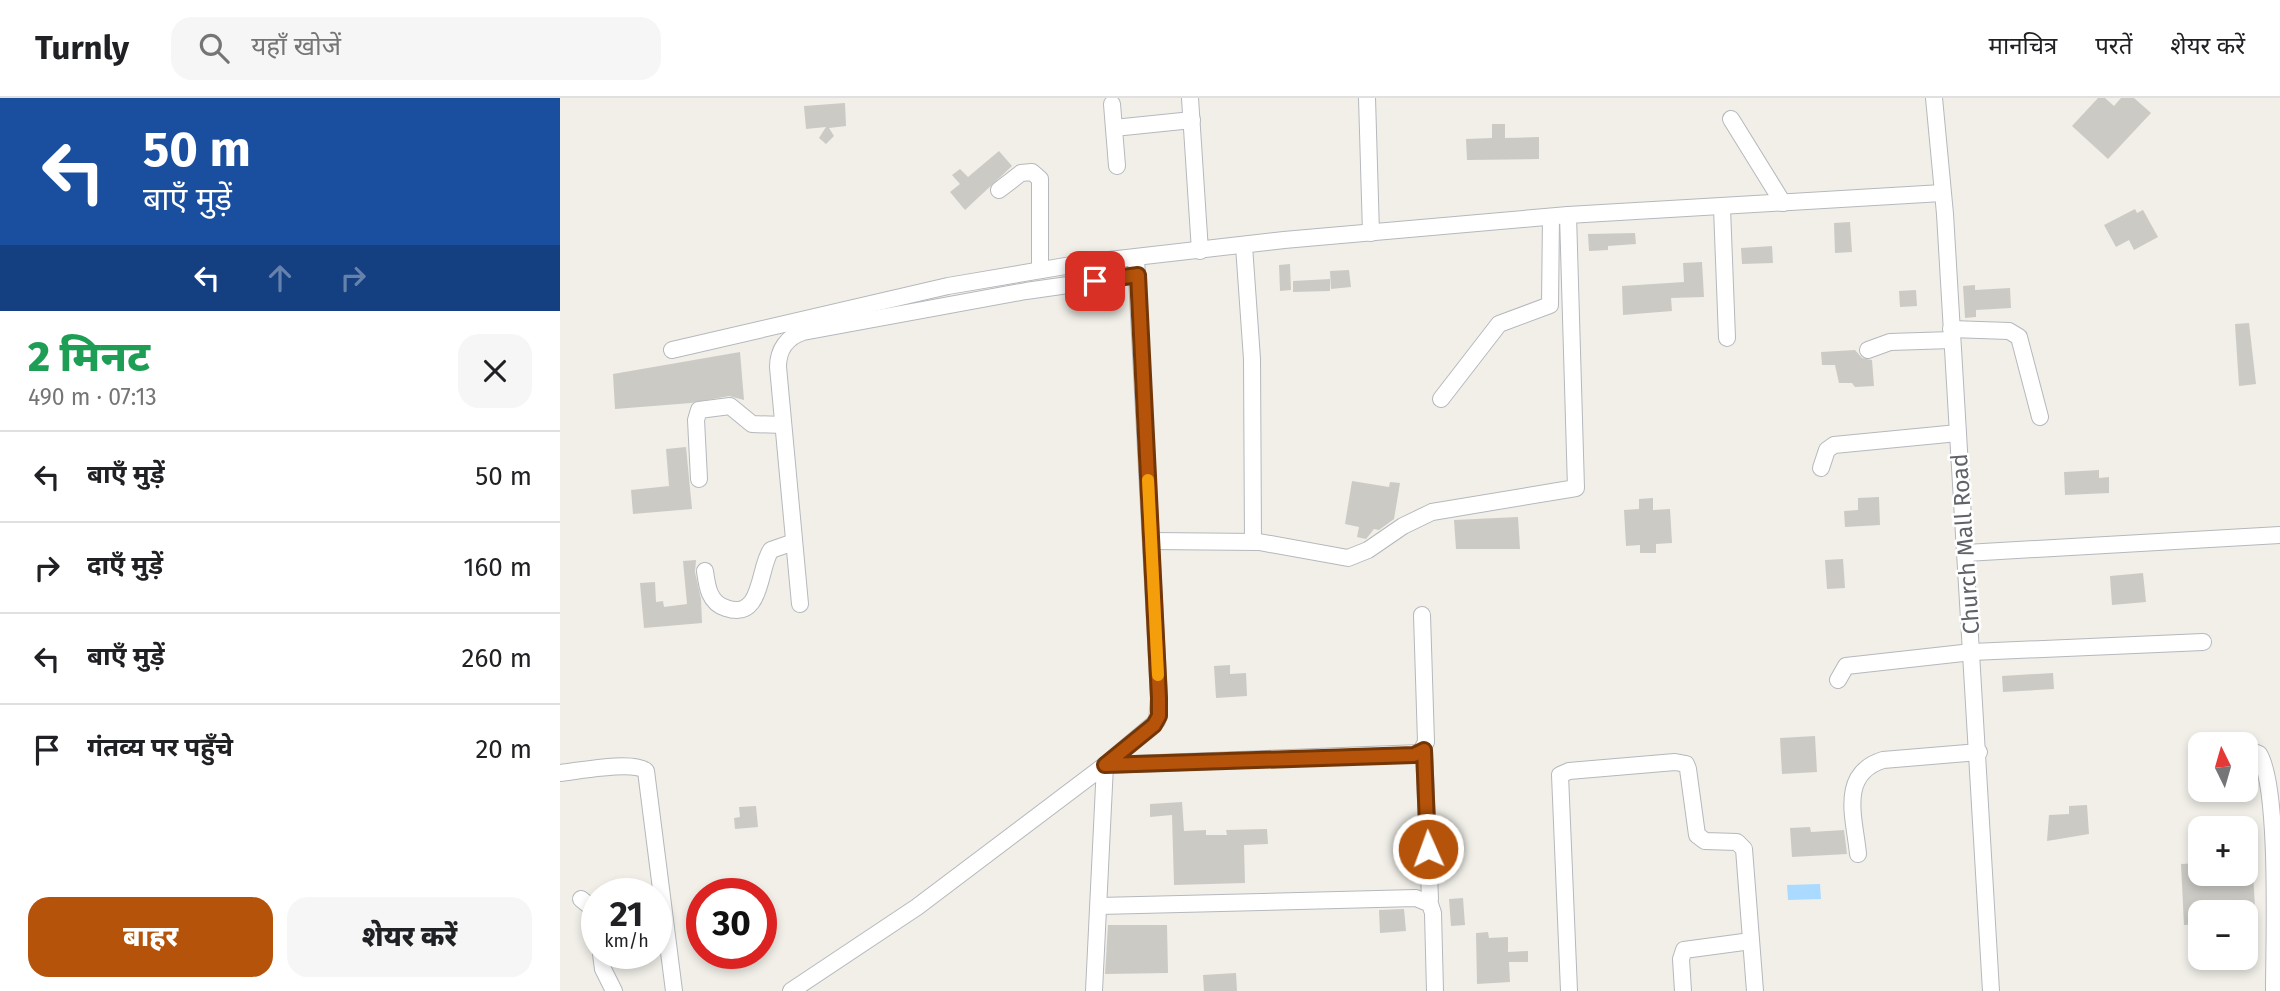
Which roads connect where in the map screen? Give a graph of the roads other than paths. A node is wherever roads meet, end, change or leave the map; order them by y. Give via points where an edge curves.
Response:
1 (1190, 98) edge
2 (1367, 98) edge
3 (1934, 98) edge
4 (1112, 104) dead end
5 (1731, 119) dead end
6 (1192, 120) junction
7 (1114, 128) junction
8 (1117, 166) dead end
9 (999, 190) dead end
10 (1942, 193) junction
11 (1783, 203) junction
12 (1722, 208) junction
13 (1568, 215) junction
14 (1550, 217) junction
15 (1371, 233) junction
16 (1244, 246) junction
17 (1200, 251) junction
18 (1137, 266) junction
19 (1040, 270) junction
20 (1952, 335) junction
21 (1727, 338) dead end
22 (672, 350) dead end
23 (1868, 350) dead end
24 (1441, 399) dead end
25 (2040, 417) dead end
26 (783, 425) junction
27 (1958, 433) junction
28 (1821, 468) dead end
29 (699, 479) dead end
30 (2280, 535) edge
31 (1151, 541) junction
32 (794, 542) junction
33 (1253, 542) junction
34 (1966, 553) junction
35 (705, 571) dead end
36 (800, 604) dead end
37 (1422, 615) dead end
38 (2203, 642) dead end
39 (1972, 652) junction
40 (1838, 680) dead end
41 (1424, 750) junction
42 (1979, 752) junction
43 (2258, 754) edge
44 (1105, 765) junction
45 (560, 773) edge
46 (2276, 833) edge
47 (1858, 854) dead end
48 (1430, 899) dead end
49 (1099, 906) junction
50 (1751, 941) junction
51 (603, 969) edge
52 (614, 991) edge
53 (674, 991) edge
54 (791, 991) edge
55 (1094, 991) edge
56 (1435, 991) edge
57 (1569, 991) edge
58 (1683, 991) edge
59 (1755, 991) edge
60 (1991, 991) edge
61 (2274, 991) edge

1 - 6 street
2 - 15 street
3 - 10 street, Church Mall Road
4 - 7 street
5 - 11 street
6 - 7 street
6 - 17 street
7 - 8 street
9 - 19 street via 1021,173 1032,172 1040,178
10 - 11 street
10 - 20 street, Church Mall Road
11 - 12 street
12 - 13 street
12 - 21 street
13 - 14 street
13 - 33 street via 1576,488 1432,512 1348,558
14 - 15 street
14 - 24 street via 1550,306 1499,324
15 - 16 street
16 - 17 street
16 - 33 street via 1252,359
17 - 18 street
18 - 19 street
18 - 26 street via 799,333 784,345 778,358
18 - 31 street
19 - 22 street via 854,306
20 - 23 street via 1884,342
20 - 25 street via 2009,331 2019,337
20 - 27 street, Church Mall Road
26 - 29 street via 752,424 732,406 699,411
26 - 32 street
27 - 28 street via 1835,445 1827,450
27 - 34 street, Church Mall Road
30 - 34 street
31 - 33 street
31 - 44 street via 1159,716
32 - 35 street via 771,550 756,597 739,610 715,602
32 - 36 street
34 - 39 street, Church Mall Road
37 - 41 street
38 - 39 street
39 - 40 street via 1853,664 1842,670
39 - 42 street, Church Mall Road
41 - 44 street via 1403,756
41 - 48 street
42 - 47 street via 1883,760 1869,766 1856,781 1851,800
42 - 60 street, Church Mall Road
43 - 46 street via 2264,764
44 - 49 street
44 - 54 street via 917,907
45 - 53 street via 628,766 646,771
46 - 61 street
49 - 55 street
49 - 56 street via 1416,898 1430,904 1433,914
50 - 57 street via 1744,849 1737,842 1705,841 1697,835 1686,764 1563,772 1558,783
50 - 58 street via 1684,950
50 - 59 street
51 - 52 street

